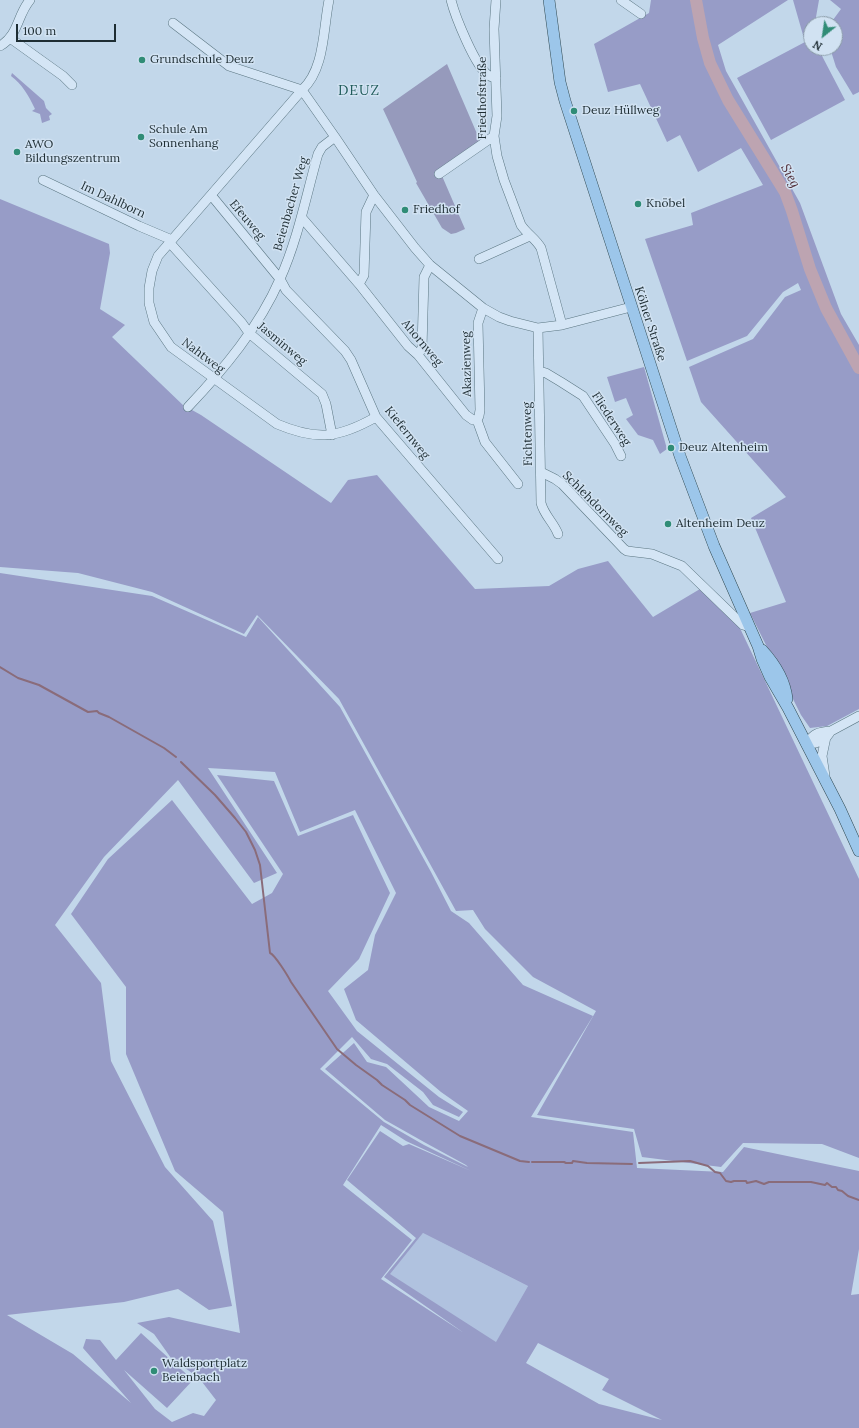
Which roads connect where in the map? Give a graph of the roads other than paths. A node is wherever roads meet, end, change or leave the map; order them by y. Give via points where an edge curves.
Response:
1 (30, 0) edge
2 (329, 0) edge
3 (451, 0) edge
4 (496, 0) edge
5 (549, 0) edge
6 (621, 0) edge
7 (641, 14) dead end
8 (173, 23) dead end
9 (10, 38) junction
10 (0, 46) edge
11 (496, 78) junction
12 (72, 85) dead end
13 (302, 90) junction
14 (335, 136) junction
15 (494, 136) junction
16 (439, 174) dead end
17 (43, 180) dead end
18 (211, 194) junction
19 (374, 195) junction
20 (302, 218) junction
21 (530, 236) junction
22 (171, 241) junction
23 (479, 260) dead end
24 (430, 265) junction
25 (280, 279) junction
26 (359, 284) junction
27 (631, 307) junction
28 (483, 308) junction
29 (562, 325) junction
30 (538, 328) junction
31 (249, 333) junction
32 (418, 355) junction
33 (539, 371) junction
34 (214, 379) junction
35 (188, 407) dead end
36 (376, 417) junction
37 (477, 420) junction
38 (332, 435) junction
39 (621, 456) dead end
40 (541, 472) junction
41 (518, 484) dead end
42 (558, 534) dead end
43 (498, 559) dead end
44 (750, 627) junction
45 (859, 716) edge
46 (829, 734) junction
47 (806, 744) junction
48 (826, 781) junction
49 (859, 851) edge

1 - 9 street
2 - 13 street via 319,62 308,85
3 - 11 street via 466,39 479,63 488,76
4 - 11 street, Friedhofstraße
5 - 27 main road, Kölner Straße via 565,101
6 - 7 street
8 - 13 street via 229,66
9 - 10 street
9 - 12 street
11 - 15 street, Friedhofstraße via 497,116
13 - 14 street
13 - 18 street, Nahtweg
14 - 19 street
14 - 20 street, Beienbacher Weg via 318,154
15 - 16 street
15 - 21 street, Friedhofstraße via 504,180 521,225
17 - 22 street, Im Dahlborn
18 - 22 street, Nahtweg
18 - 25 street, Efeuweg
19 - 24 street
19 - 26 street via 366,212 364,274
20 - 25 street, Beienbacher Weg
20 - 26 street, Ahornweg
21 - 23 street
21 - 29 street, Friedhofstraße via 542,248
22 - 31 street, Jasminweg
22 - 34 street, Nahtweg via 158,256 152,271 149,303 154,322 171,347
24 - 28 street
24 - 32 street via 424,277 422,348
25 - 31 street, Beienbacher Weg
25 - 36 street, Kiefernweg via 286,290 345,351
26 - 32 street, Ahornweg
27 - 29 street
27 - 44 main road, Kölner Straße via 680,456 714,546
28 - 30 street via 499,317
28 - 37 street, Akazienweg via 478,323 480,410
29 - 30 street
30 - 33 street, Fichtenweg
31 - 34 street, Beienbacher Weg
31 - 38 street, Jasminweg via 322,394
32 - 37 street, Ahornweg via 466,415
33 - 39 street, Fliederweg via 562,382 582,396
33 - 40 street, Fichtenweg
34 - 35 street, Beienbacher Weg
34 - 38 street, Nahtweg via 278,424 310,435
36 - 38 street, Nahtweg
36 - 43 street, Kiefernweg
37 - 41 street via 485,442
40 - 42 street, Fichtenweg via 543,510
40 - 44 street, Schlehdornweg via 562,484 627,552 652,554 682,566 743,625
44 - 47 main road, Kölner Straße via 758,646 768,656 778,673 787,696 788,708
45 - 46 street
46 - 47 street via 821,732 812,736
46 - 48 street via 822,756
47 - 48 main road, Kölner Straße
48 - 49 main road, Kölner Straße

